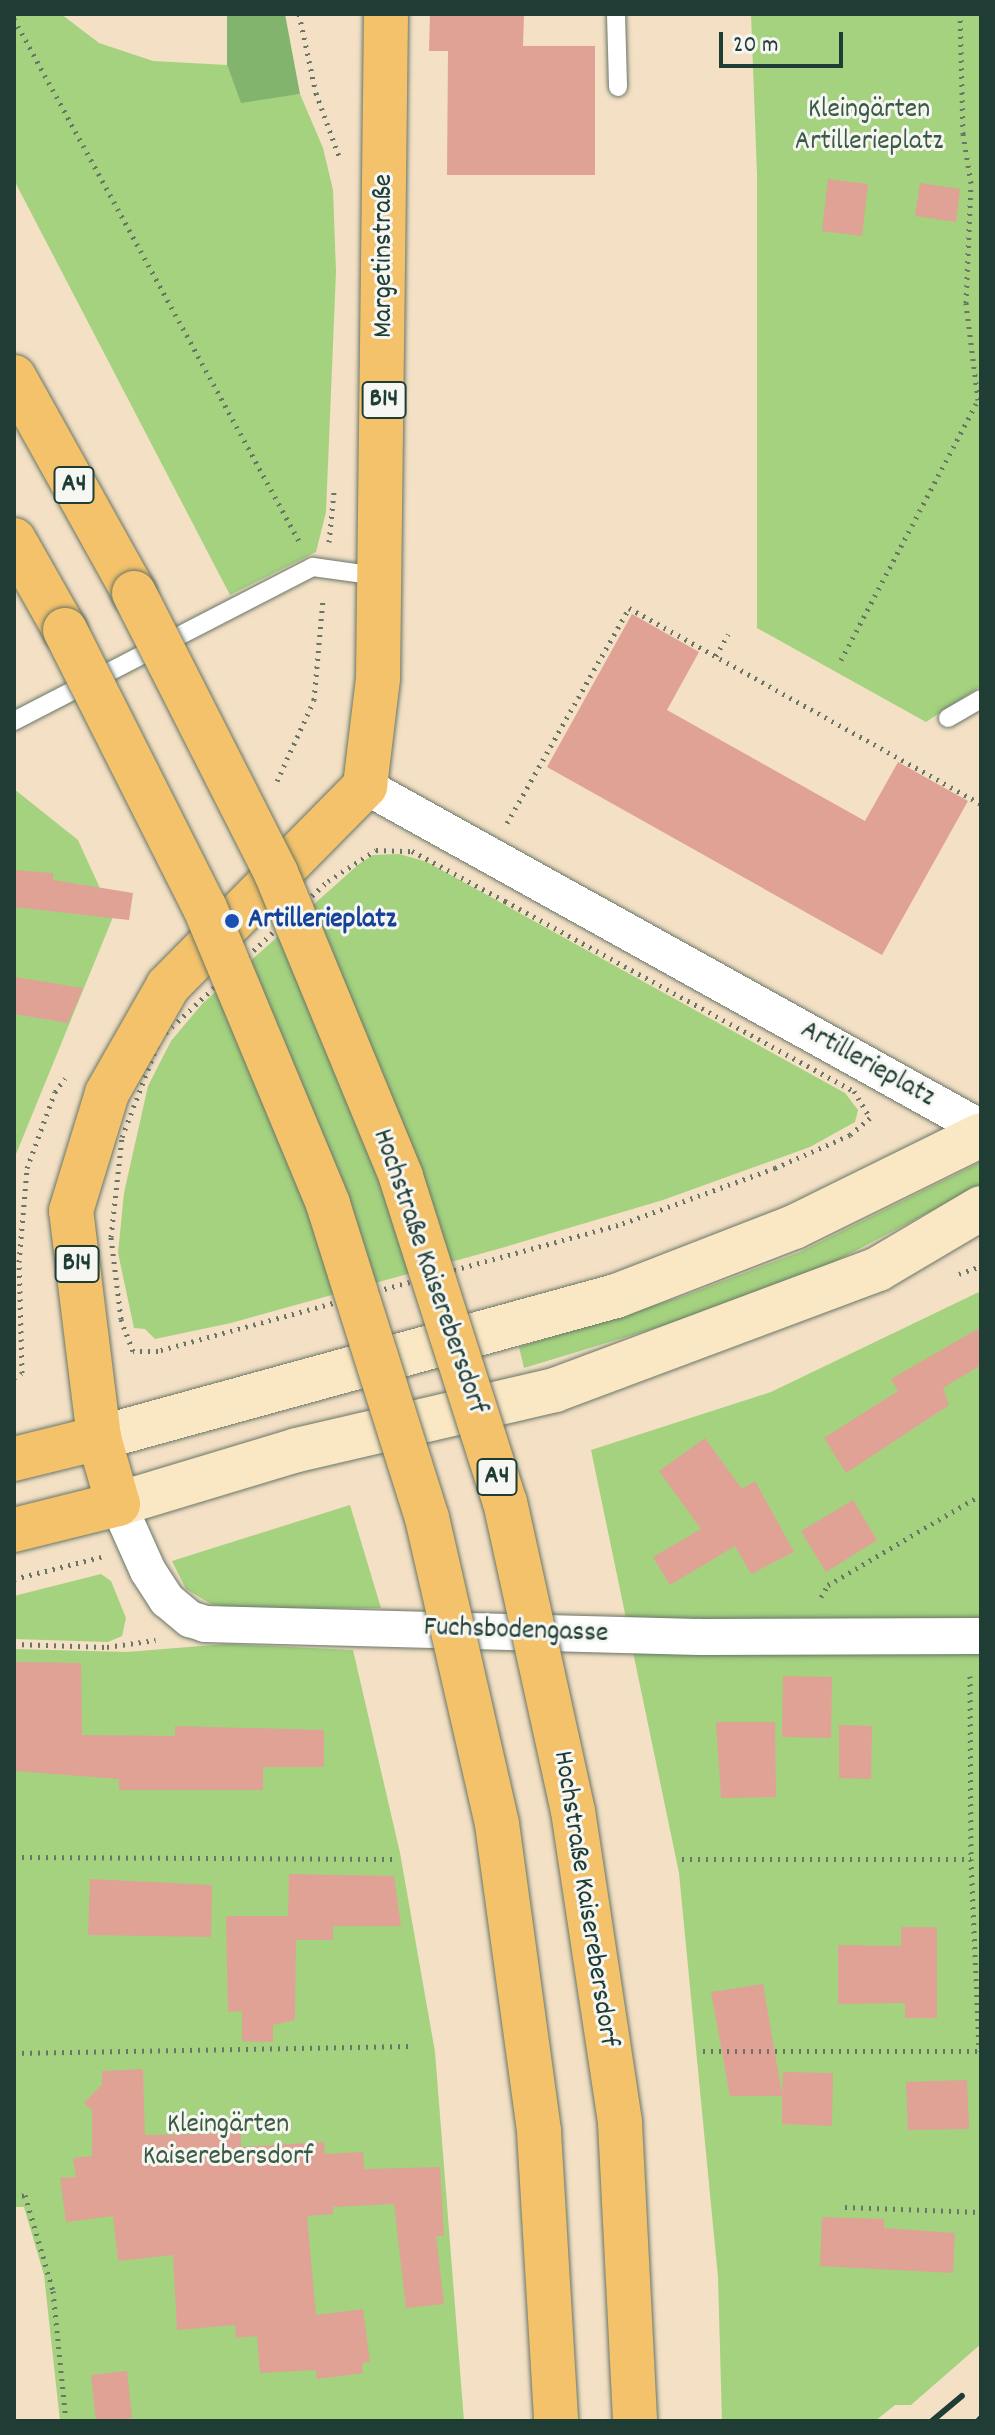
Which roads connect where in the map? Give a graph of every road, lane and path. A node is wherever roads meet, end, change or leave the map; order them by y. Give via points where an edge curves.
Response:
1 (386, 14) edge
2 (616, 14) edge
3 (960, 14) edge
4 (14, 19) edge
5 (618, 87) dead end
6 (14, 377) edge
7 (980, 398) edge
8 (14, 540) edge
9 (313, 567) junction
10 (378, 576) junction
11 (728, 634) dead end
12 (716, 656) junction
13 (841, 660) dead end
14 (981, 699) edge
15 (948, 718) dead end
16 (14, 721) edge
17 (365, 786) junction
18 (981, 804) edge
19 (489, 855) junction
20 (981, 1128) edge
21 (981, 1135) edge
22 (981, 1208) edge
23 (133, 1351) joint
24 (22, 1373) dead end
25 (14, 1378) edge
26 (99, 1438) junction
27 (14, 1459) edge
28 (981, 1495) edge
29 (118, 1504) junction
30 (14, 1530) edge
31 (138, 1548) junction
32 (14, 1579) edge
33 (190, 1619) junction
34 (975, 1636) edge
35 (810, 1637) junction
36 (14, 1644) edge
37 (14, 1857) edge
38 (396, 1859) dead end
39 (682, 1859) dead end
40 (971, 1859) junction
41 (414, 2046) dead end
42 (703, 2051) dead end
43 (980, 2051) edge
44 (14, 2053) edge
45 (14, 2197) edge
46 (845, 2207) dead end
47 (981, 2212) edge
48 (66, 2421) edge
49 (556, 2421) edge
50 (635, 2421) edge

1 - 10 main road, Margetinstraße / B14
2 - 5 lane
3 - 7 path via 963,134 971,183 966,303
4 - 9 path
6 - 50 main road, Hochstraße Kaiserebersdorf / A4, bridge via 134,593 276,873 395,1162 505,1502 573,1811 620,2123
7 - 13 path
8 - 49 main road, bridge via 205,908 323,1190 427,1518 497,1824 539,2132
9 - 10 lane
9 - 16 lane
10 - 17 main road, Margetinstraße / B14 via 378,678
11 - 12 path
12 - 18 path
12 - 19 path via 629,608
14 - 15 lane
17 - 19 street, Artillerieplatz
17 - 26 main road, B14 via 168,986 107,1093 71,1211
19 - 20 street, Artillerieplatz
21 - 26 main road via 794,1227 616,1296
22 - 29 main road via 878,1269 555,1390 297,1450
23 - 23 path via 121,1319 111,1237 122,1137 160,1038 328,881 376,850 412,851 505,901 854,1091 870,1118 850,1135 775,1168 618,1225 158,1351
24 - 25 path
26 - 27 main road
26 - 29 main road, B14
28 - 35 path via 828,1585
29 - 30 main road
29 - 31 street
31 - 32 path
31 - 33 street via 167,1600
33 - 35 street, Fuchsbodengasse via 236,1625
33 - 36 path via 139,1645
34 - 35 street, Fuchsbodengasse
34 - 40 path
37 - 38 path
39 - 40 path
40 - 43 path
41 - 44 path
42 - 43 path
45 - 48 path via 25,2195 53,2291
46 - 47 path

